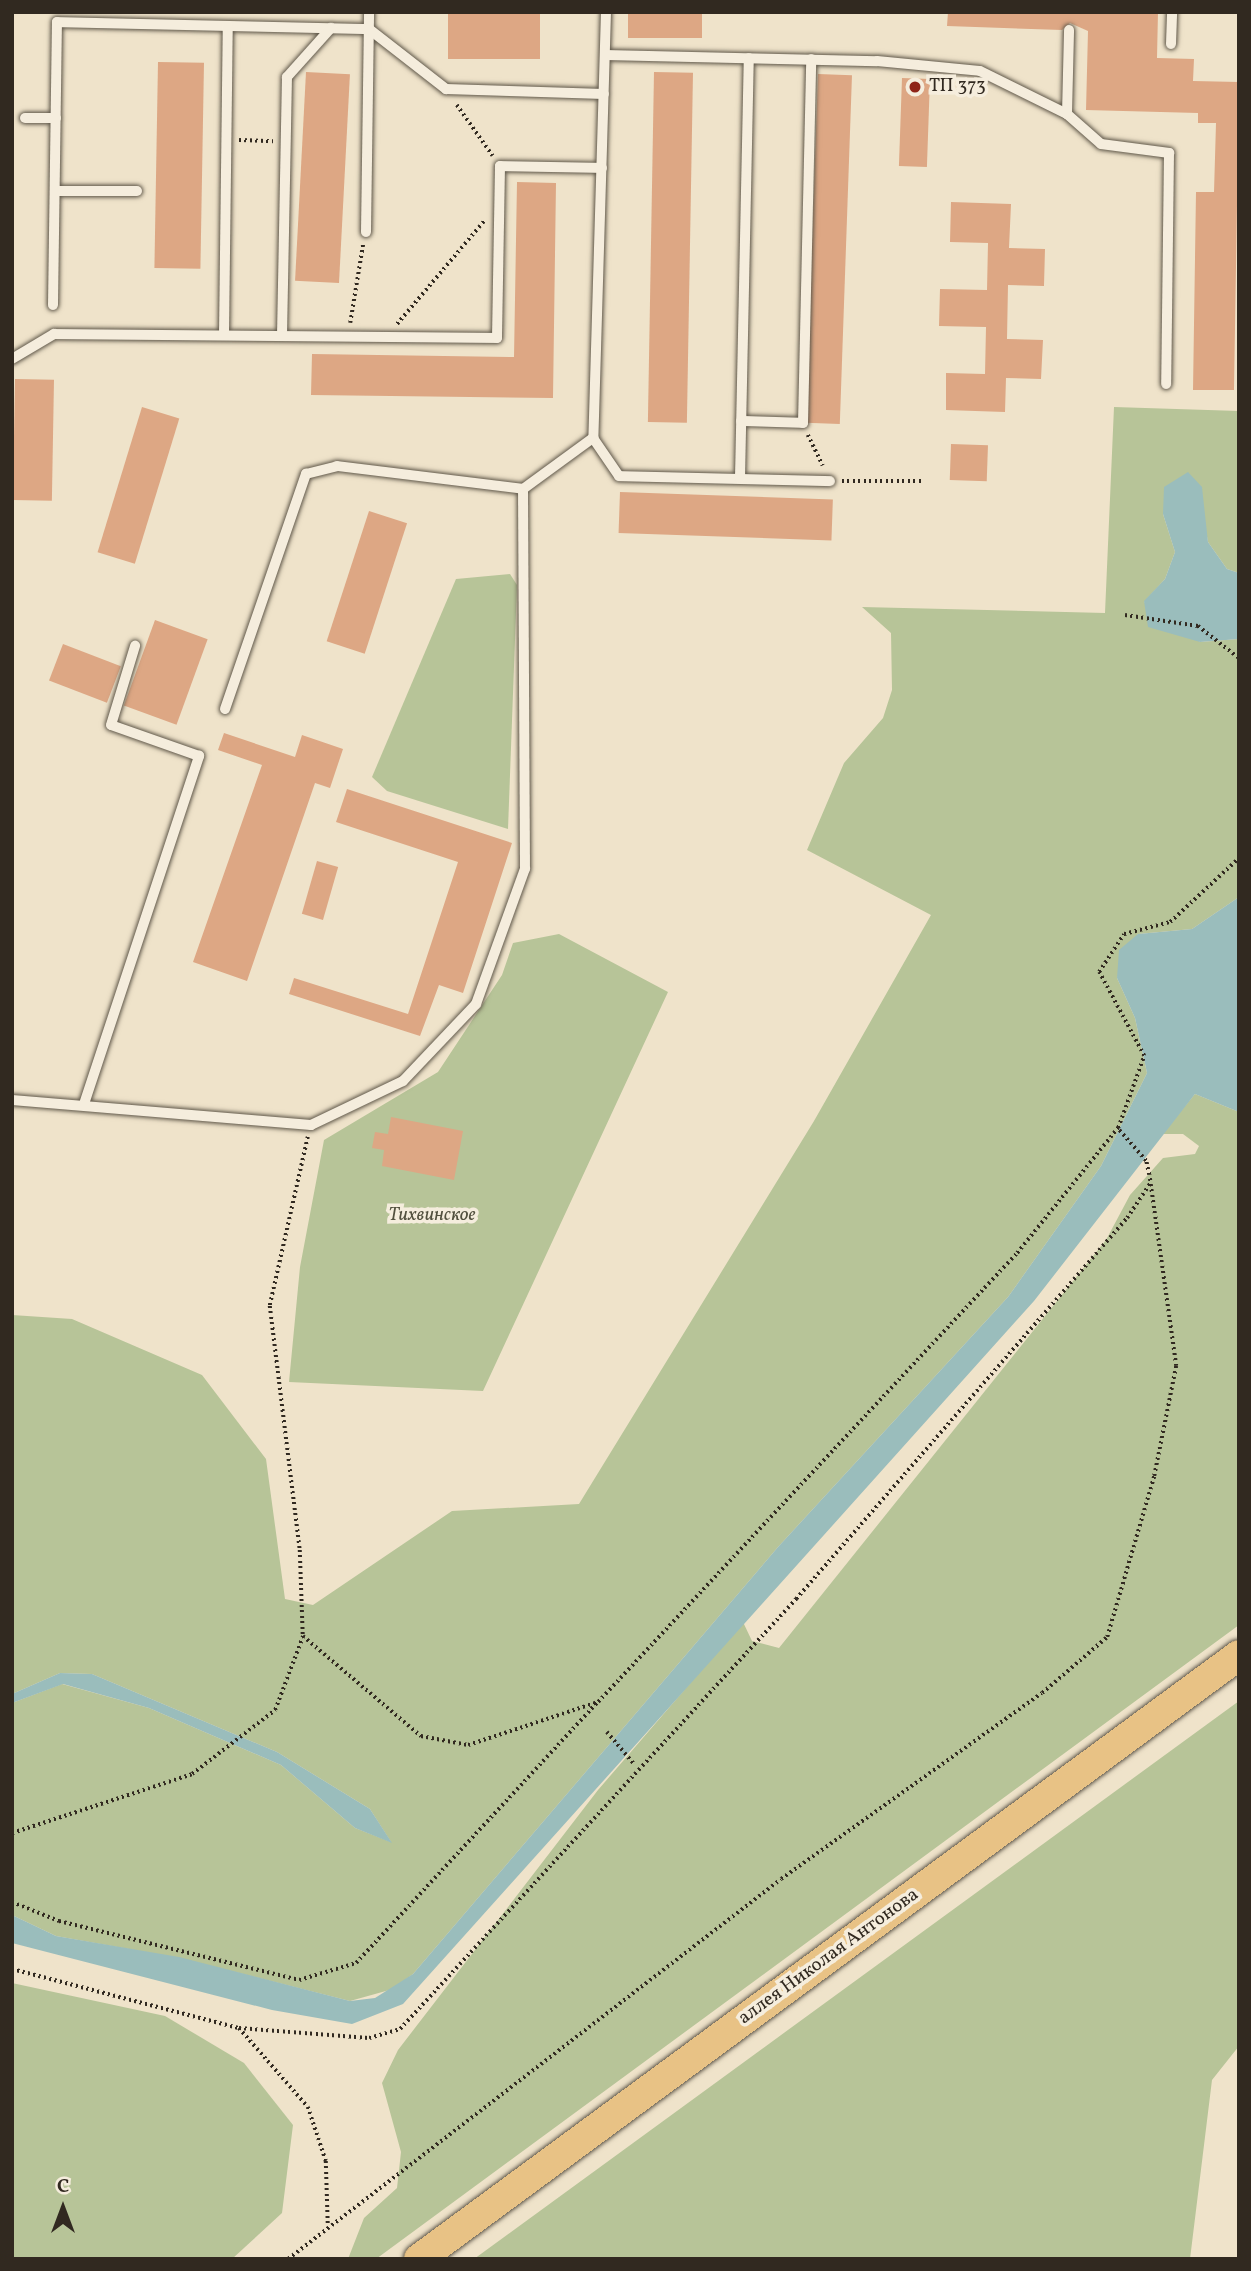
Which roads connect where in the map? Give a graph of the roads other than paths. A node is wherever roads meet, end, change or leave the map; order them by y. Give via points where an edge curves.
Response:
1 (369, 12) edge
2 (606, 12) edge
3 (1172, 12) edge
4 (228, 26) junction
5 (331, 28) junction
6 (369, 29) junction
7 (1069, 30) dead end
8 (1171, 44) dead end
9 (605, 55) junction
10 (749, 58) junction
11 (811, 59) junction
12 (604, 94) junction
13 (1067, 114) junction
14 (25, 118) dead end
15 (56, 118) junction
16 (602, 168) junction
17 (55, 191) junction
18 (137, 191) dead end
19 (366, 232) road end
20 (53, 305) dead end
21 (224, 335) junction
22 (282, 336) junction
23 (12, 359) edge
24 (1166, 384) dead end
25 (741, 421) junction
26 (593, 438) junction
27 (740, 478) junction
28 (830, 481) road end
29 (523, 489) junction
30 (135, 646) dead end
31 (225, 709) dead end
32 (12, 1100) edge
33 (84, 1104) junction
34 (1239, 1655) edge
35 (419, 2259) edge

1 - 6 lane
2 - 9 lane
3 - 8 lane
4 - 5 lane
4 - 15 lane via 57,22
4 - 21 lane
5 - 6 lane
5 - 22 lane via 286,77
6 - 12 lane via 446,89
6 - 19 lane
7 - 13 lane
9 - 10 lane
9 - 12 lane
10 - 11 lane
10 - 25 lane
11 - 13 lane via 980,71
11 - 25 lane via 803,424
12 - 16 lane
13 - 24 lane via 1101,144 1169,153
14 - 15 lane
15 - 17 lane
16 - 22 lane via 500,166 497,338
16 - 26 lane
17 - 18 lane
17 - 20 lane
21 - 22 lane
21 - 23 lane via 54,329
25 - 27 lane
26 - 27 lane via 619,476
26 - 29 lane
27 - 28 lane
29 - 31 lane via 337,466 306,474
29 - 33 lane via 525,869 476,1004 403,1082 311,1125
30 - 33 lane via 111,726 199,756
32 - 33 lane
34 - 35 main road, аллея Николая Антонова

